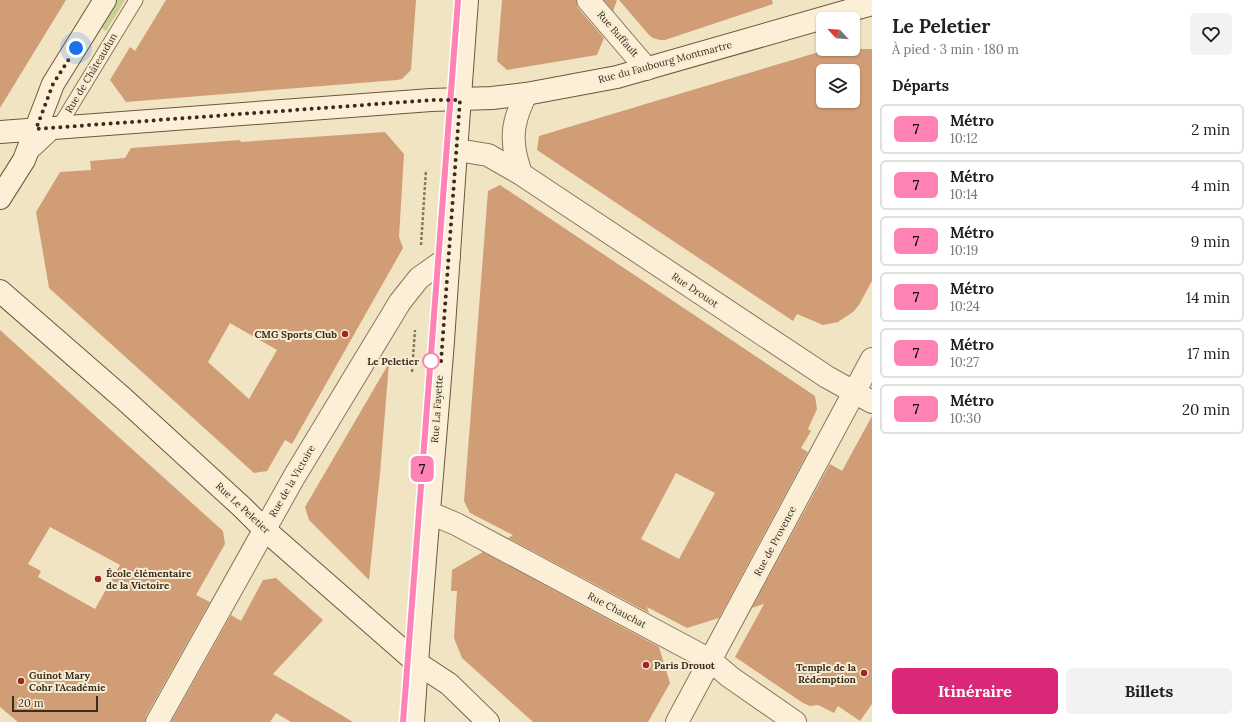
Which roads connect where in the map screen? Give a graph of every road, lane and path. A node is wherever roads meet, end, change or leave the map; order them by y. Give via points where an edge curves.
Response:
1 (105, 0) edge
2 (136, 0) edge
3 (467, 0) edge
4 (588, 0) edge
5 (872, 4) edge
6 (647, 69) junction
7 (526, 94) junction
8 (460, 100) junction
9 (58, 128) junction
10 (36, 129) junction
11 (0, 132) edge
12 (457, 150) junction
13 (24, 160) junction
14 (521, 174) junction
15 (0, 198) edge
16 (449, 257) junction
17 (0, 291) edge
18 (872, 359) edge
19 (863, 397) edge
20 (430, 513) junction
21 (264, 529) junction
22 (710, 660) junction
23 (417, 663) junction
24 (158, 722) edge
25 (413, 722) edge
26 (488, 722) edge
27 (677, 722) edge
28 (795, 722) edge

1 - 10 street, Rue de Châteaudun via 53,84
2 - 9 lane, Rue de Châteaudun
3 - 8 street, Rue La Fayette
4 - 6 street, Rue Buffault
5 - 6 street, Rue du Faubourg Montmartre
6 - 7 street, Rue du Faubourg Montmartre
7 - 8 street, Rue du Faubourg Montmartre
7 - 14 street via 518,111 515,127 514,143
8 - 9 street, Rue du Faubourg Montmartre
8 - 12 street, Rue La Fayette
9 - 10 street, Rue du Faubourg Montmartre
9 - 13 lane, Rue de Châteaudun
10 - 11 street, Rue du Faubourg Montmartre
10 - 13 street, Rue de Châteaudun
12 - 14 street, Rue Drouot via 488,155
12 - 16 street, Rue La Fayette
13 - 15 street, Rue de Châteaudun
14 - 19 street, Rue Drouot via 827,377
16 - 20 street, Rue La Fayette
16 - 21 street, Rue de la Victoire via 419,278 400,302
17 - 21 street, Rue Le Peletier via 124,399
18 - 19 street, Rue de Provence
19 - 22 street, Rue de Provence
20 - 22 street, Rue Chauchat via 456,524
20 - 23 street, Rue La Fayette
21 - 23 street, Rue Le Peletier
21 - 24 street, Rue de la Victoire
22 - 27 street, Rue de Provence
22 - 28 street, Rue Chauchat
23 - 25 street, Rue La Fayette
23 - 26 street, Rue Le Peletier via 449,684

